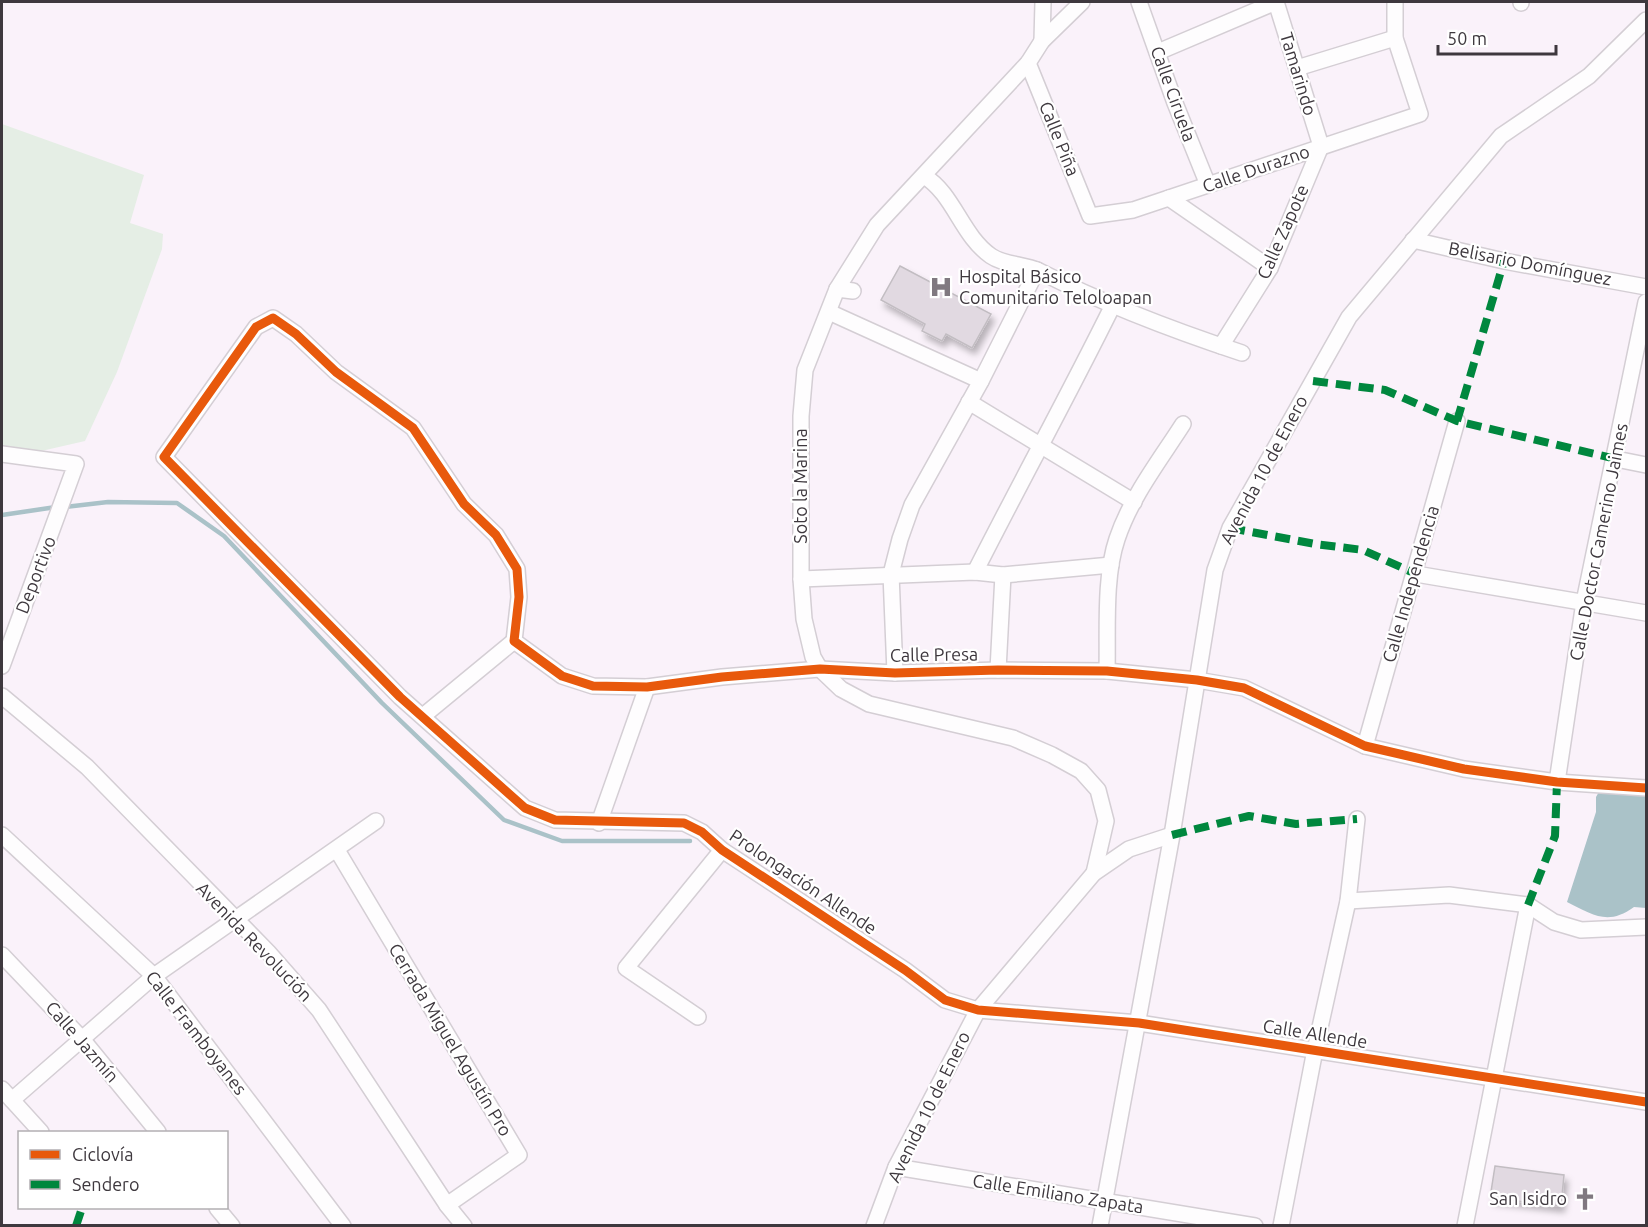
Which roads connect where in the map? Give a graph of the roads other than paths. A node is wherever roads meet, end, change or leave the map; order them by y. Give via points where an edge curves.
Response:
1 (1043, 2) edge
2 (1082, 2) edge
3 (1139, 2) edge
4 (1276, 2) edge
5 (1395, 2) edge
6 (1647, 20) edge
7 (1395, 38) junction
8 (1042, 41) junction
9 (1158, 52) junction
10 (1028, 63) junction
11 (1297, 69) junction
12 (1321, 146) junction
13 (924, 176) junction
14 (1208, 185) junction
15 (1169, 198) junction
16 (1090, 216) joint
17 (1413, 240) junction
18 (1270, 268) junction
19 (1037, 270) junction
20 (1647, 287) edge
21 (837, 289) junction
22 (853, 291) dead end
23 (1647, 302) edge
24 (1112, 307) junction
25 (829, 312) junction
26 (1221, 346) junction
27 (1242, 353) dead end
28 (981, 381) junction
29 (969, 402) junction
30 (1457, 421) dead end
31 (1183, 424) dead end
32 (1040, 446) junction
33 (2, 454) edge
34 (1616, 459) junction
35 (1647, 465) edge
36 (1134, 502) junction
37 (1111, 565) junction
38 (975, 572) junction
39 (891, 574) junction
40 (1416, 574) junction
41 (1003, 575) junction
42 (801, 579) junction
43 (1584, 602) junction
44 (1647, 613) edge
45 (514, 641) junction
46 (2, 666) edge
47 (820, 669) junction
48 (998, 670) junction
49 (1107, 671) junction
50 (895, 674) junction
51 (1197, 680) junction
52 (647, 687) junction
53 (2, 696) edge
54 (423, 716) junction
55 (1365, 746) junction
56 (1557, 782) junction
57 (1647, 788) edge
58 (1357, 819) dead end
59 (376, 821) dead end
60 (599, 823) junction
61 (2, 835) edge
62 (1172, 835) junction
63 (337, 850) junction
64 (722, 850) junction
65 (1094, 873) junction
66 (1348, 901) junction
67 (1528, 905) junction
68 (236, 922) junction
69 (1647, 927) edge
70 (2, 955) edge
71 (154, 976) junction
72 (978, 1010) junction
73 (698, 1017) dead end
74 (1139, 1023) junction
75 (82, 1039) junction
76 (1315, 1050) junction
77 (1494, 1080) junction
78 (7, 1094) edge
79 (1647, 1102) edge
80 (40, 1131) edge
81 (157, 1131) edge
82 (896, 1167) junction
83 (1104, 1202) junction
84 (447, 1205) junction
85 (218, 1209) edge
86 (232, 1226) edge
87 (343, 1226) edge
88 (464, 1226) edge
89 (874, 1226) edge
90 (1100, 1226) edge
91 (1255, 1226) edge
92 (1281, 1226) edge
93 (1465, 1226) edge

1 - 8 street
2 - 8 street, Soto la Marina
3 - 9 street, Calle Ciruela
4 - 9 street
4 - 11 street, Tamarindo
5 - 7 street
6 - 17 street, Avenida 10 de Enero via 1589,76 1501,136
7 - 11 street
7 - 12 street, Calle Durazno via 1420,114
8 - 10 street, Soto la Marina
9 - 14 street, Calle Ciruela
10 - 13 street, Soto la Marina
10 - 16 street, Calle Piña
11 - 12 street, Tamarindo
12 - 14 street, Calle Durazno
12 - 18 street, Calle Zapote
13 - 19 street via 939,185 964,228 992,257
13 - 21 street, Soto la Marina via 877,225
14 - 15 street, Calle Durazno
15 - 16 street, Calle Durazno via 1133,210
15 - 18 street
17 - 20 street, Belisario Domínguez
17 - 51 street, Avenida 10 de Enero via 1349,317 1230,528 1215,570
18 - 26 street, Calle Zapote
19 - 24 street
19 - 28 street
21 - 22 street
21 - 25 street, Soto la Marina
23 - 34 street, Calle Doctor Camerino Jaimes
24 - 26 street
24 - 32 street
25 - 28 street
25 - 42 street, Soto la Marina via 805,370 801,416
26 - 27 street
28 - 29 street
29 - 32 street
29 - 39 street via 912,505
30 - 40 street, Calle Independencia
31 - 36 street
32 - 36 street
32 - 38 street
33 - 46 street, Deportivo via 75,464
34 - 35 street
34 - 43 street, Calle Doctor Camerino Jaimes
36 - 37 street via 1117,539
37 - 41 street
37 - 49 street
38 - 39 street
38 - 41 street
39 - 42 street
39 - 50 street
40 - 43 street
40 - 55 street, Calle Independencia
41 - 48 street
42 - 47 street, Soto la Marina via 804,619 813,657
43 - 44 street
43 - 56 street, Calle Doctor Camerino Jaimes
45 - 52 street, Calle Presa via 562,676 593,686
45 - 54 street
45 - 54 street, Prolongación Allende via 519,597 516,569 496,535 464,504 413,428 336,372 273,318 256,327 164,457
47 - 50 street, Calle Presa
47 - 52 street, Calle Presa
47 - 65 street, Soto la Marina via 841,689 869,704 1013,738 1081,771 1098,790 1106,821
48 - 49 street, Calle Presa
48 - 50 street, Calle Presa
49 - 51 street, Calle Presa
51 - 55 street, Calle Presa via 1244,688
51 - 62 street, Avenida 10 de Enero
52 - 60 street
53 - 68 street, Avenida Revolución via 87,767
54 - 60 street, Prolongación Allende via 525,808 555,820
55 - 56 street, Calle Presa via 1464,769
56 - 57 street, Calle Presa
58 - 66 street
59 - 63 street
60 - 64 street, Prolongación Allende via 684,823 702,832
61 - 71 street, Calle Framboyanes
62 - 65 street, Avenida 10 de Enero via 1129,849
62 - 74 street
63 - 68 street
63 - 84 street, Cerrada Miguel Agustín Pro via 519,1155
64 - 72 street, Prolongación Allende via 945,1000
64 - 73 street via 626,968
65 - 72 street, Avenida 10 de Enero
66 - 67 street via 1449,895
66 - 76 street
67 - 69 street via 1554,922 1581,930
67 - 77 street
68 - 71 street
68 - 84 street, Avenida Revolución via 319,1010
70 - 75 street, Calle Jazmín
71 - 75 street
71 - 87 street, Calle Framboyanes
72 - 74 street, Calle Allende
72 - 82 street, Avenida 10 de Enero
74 - 76 street, Calle Allende
74 - 83 street
75 - 78 street
75 - 81 street, Calle Jazmín
76 - 77 street, Calle Allende
76 - 92 street
77 - 79 street, Calle Allende
77 - 93 street
78 - 80 street
82 - 83 street, Calle Emiliano Zapata
82 - 89 street, Avenida 10 de Enero
83 - 90 street
83 - 91 street, Calle Emiliano Zapata
84 - 88 street, Avenida Revolución
85 - 86 street

